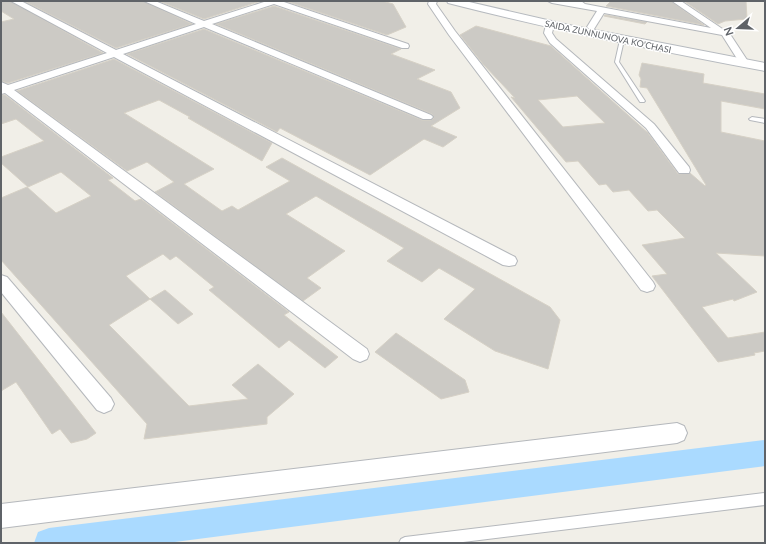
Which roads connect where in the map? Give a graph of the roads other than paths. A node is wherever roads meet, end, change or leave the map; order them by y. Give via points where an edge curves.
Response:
1 (15, 1) edge
2 (148, 1) edge
3 (274, 1) edge
4 (433, 1) edge
5 (452, 1) edge
6 (481, 1) edge
7 (552, 1) edge
8 (676, 1) edge
9 (579, 4) edge
10 (602, 10) junction
11 (517, 14) junction
12 (204, 24) junction
13 (550, 25) junction
14 (591, 27) junction
15 (725, 33) junction
16 (622, 40) junction
17 (405, 46) dead end
18 (115, 53) junction
19 (742, 59) junction
20 (765, 59) edge
21 (765, 67) edge
22 (3, 88) edge
23 (642, 101) dead end
24 (426, 117) dead end
25 (752, 119) dead end
26 (765, 121) edge
27 (684, 170) dead end
28 (508, 261) dead end
29 (1, 281) edge
30 (647, 286) dead end
31 (360, 354) dead end
32 (104, 404) dead end
33 (677, 433) dead end
34 (765, 499) edge
35 (1, 516) edge
36 (405, 543) edge

1 - 18 street
2 - 12 street
3 - 12 street
3 - 17 street
4 - 30 street via 432,4 452,33
5 - 11 main road, SAIDA ZUNNUNOVA KO'CHASI
6 - 11 main road, SAIDA ZUNNUNOVA KO'CHASI
7 - 9 street
8 - 15 street
9 - 10 street
10 - 14 street
10 - 15 street
11 - 13 main road, SAIDA ZUNNUNOVA KO'CHASI
11 - 14 main road, SAIDA ZUNNUNOVA KO'CHASI
12 - 18 street
12 - 24 street
13 - 16 main road, SAIDA ZUNNUNOVA KO'CHASI
13 - 27 street via 548,33 553,41 650,126
14 - 19 main road, SAIDA ZUNNUNOVA KO'CHASI
15 - 19 street
16 - 19 main road, SAIDA ZUNNUNOVA KO'CHASI
16 - 23 lane via 617,62
18 - 22 street
18 - 28 street
19 - 20 main road, SAIDA ZUNNUNOVA KO'CHASI
19 - 21 main road, SAIDA ZUNNUNOVA KO'CHASI
22 - 31 street
25 - 26 lane
29 - 32 street
33 - 35 street
34 - 36 lane

